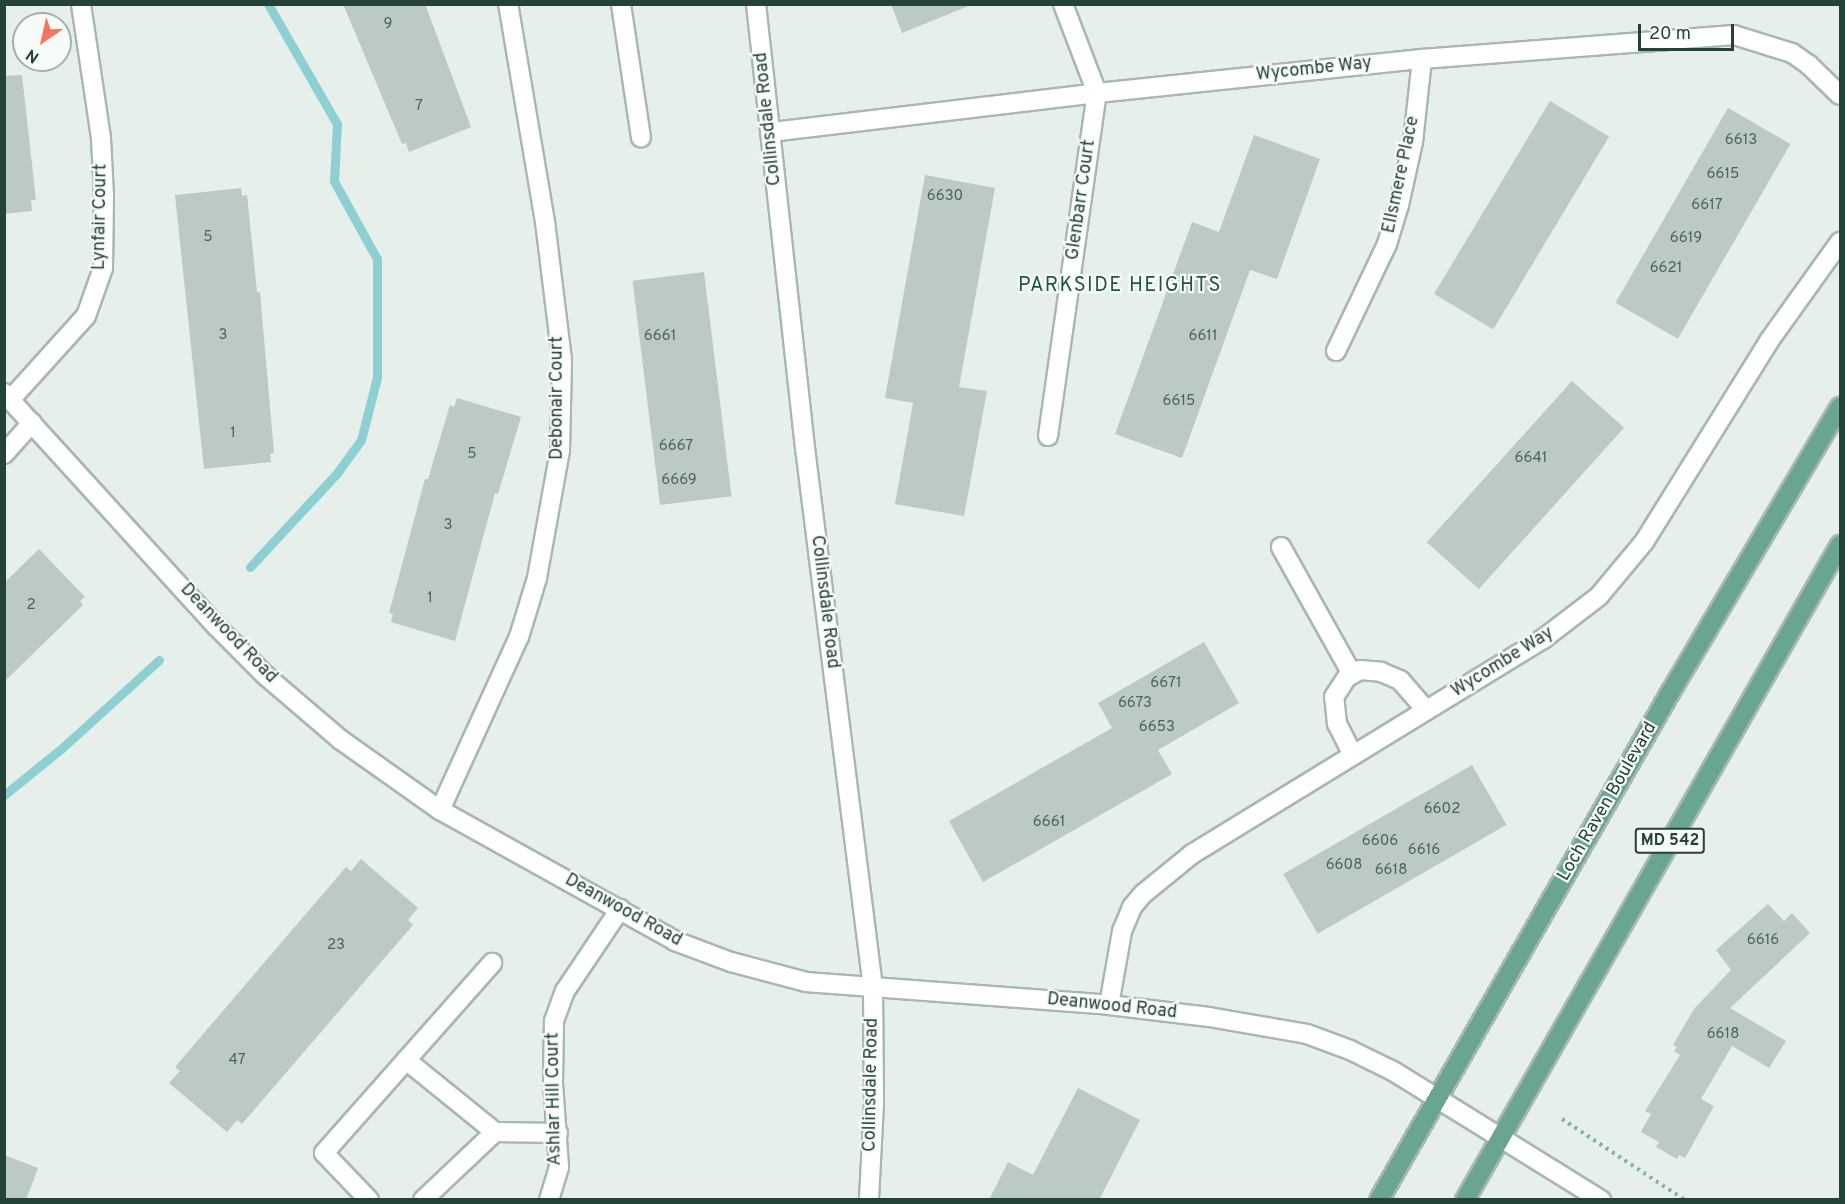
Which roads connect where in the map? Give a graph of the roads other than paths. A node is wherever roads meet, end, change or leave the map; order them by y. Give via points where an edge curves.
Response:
1 (81, 4) edge
2 (508, 4) edge
3 (621, 4) edge
4 (756, 4) edge
5 (1063, 4) edge
6 (1422, 59) junction
7 (1097, 93) junction
8 (1840, 95) edge
9 (771, 132) junction
10 (641, 138) dead end
11 (1840, 242) edge
12 (1336, 351) dead end
13 (7, 397) edge
14 (1840, 407) edge
15 (32, 423) junction
16 (1048, 436) dead end
17 (4, 454) edge
18 (1840, 545) edge
19 (1281, 548) dead end
20 (1352, 674) junction
21 (1426, 710) junction
22 (1353, 755) junction
23 (440, 810) junction
24 (620, 909) junction
25 (492, 963) dead end
26 (873, 988) junction
27 (1109, 1005) junction
28 (406, 1060) junction
29 (1438, 1097) junction
30 (495, 1132) junction
31 (558, 1133) junction
32 (1501, 1138) junction
33 (369, 1200) edge
34 (423, 1200) edge
35 (549, 1200) edge
36 (869, 1200) edge
37 (1378, 1200) edge
38 (1464, 1200) edge
39 (1601, 1200) edge

1 - 13 street, Lynfair Court via 101,138 103,268 86,316
2 - 23 street, Debonair Court via 545,222 560,348 560,450 537,578 519,637
3 - 10 street
4 - 9 street, Collinsdale Road
5 - 7 street, Glenbarr Court
6 - 7 street, Wycombe Way
6 - 8 street, Wycombe Way via 1734,35 1792,53
6 - 12 street, Ellsmere Place via 1413,142 1399,206 1387,244
7 - 9 street, Wycombe Way
7 - 16 street, Glenbarr Court
9 - 26 street, Collinsdale Road via 806,459
11 - 21 street, Wycombe Way via 1768,341 1644,542 1619,573 1576,616 1544,639
13 - 15 street, Deanwood Road
14 - 29 main road, Loch Raven Boulevard
15 - 17 street
15 - 23 street, Deanwood Road via 266,676 341,740
18 - 32 main road, MD 542
19 - 20 street
20 - 21 street via 1360,670 1382,672 1400,680
20 - 22 street via 1334,697 1337,724
21 - 22 street, Wycombe Way
22 - 27 street, Wycombe Way via 1192,854 1143,894 1132,907 1122,931
23 - 24 street, Deanwood Road
24 - 26 street, Deanwood Road via 675,941 731,962 806,982
24 - 31 street, Ashlar Hill Court via 565,990 554,1022 553,1083
25 - 28 street
26 - 27 street, Deanwood Road
26 - 36 street, Collinsdale Road via 874,1103
27 - 29 street, Deanwood Road via 1307,1034 1350,1050
28 - 30 street
28 - 33 street via 324,1153
29 - 32 street, Deanwood Road
29 - 37 main road, Loch Raven Boulevard
30 - 31 street
30 - 34 street
31 - 35 street, Ashlar Hill Court via 559,1167
32 - 38 main road, MD 542
32 - 39 street, Deanwood Road

